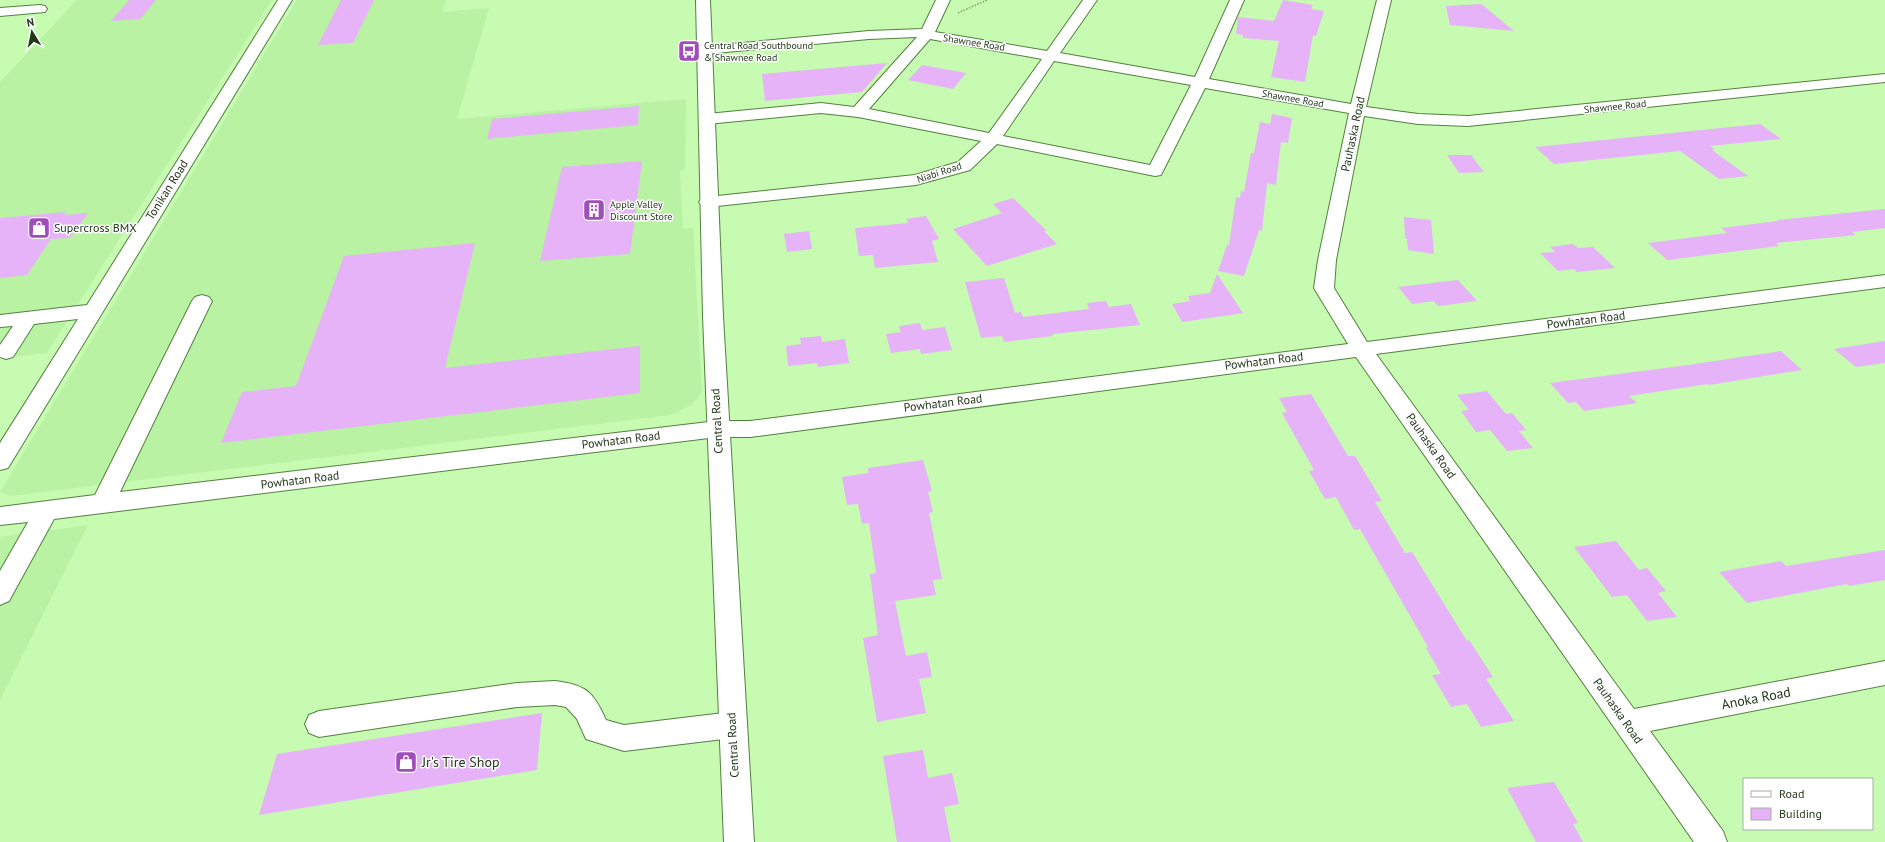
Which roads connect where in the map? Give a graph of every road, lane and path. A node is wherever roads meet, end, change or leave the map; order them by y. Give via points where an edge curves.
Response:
1 (284, 0) edge
2 (703, 0) edge
3 (943, 0) edge
4 (987, 0) edge
5 (1090, 0) edge
6 (1237, 0) edge
7 (1384, 0) edge
8 (40, 9) dead end
9 (3, 14) edge
10 (929, 30) junction
11 (704, 50) junction
12 (1051, 55) junction
13 (1885, 78) edge
14 (1200, 82) junction
15 (1357, 110) junction
16 (858, 112) junction
17 (707, 119) junction
18 (992, 140) junction
19 (708, 202) junction
20 (1885, 281) edge
21 (202, 301) dead end
22 (93, 311) junction
23 (28, 318) junction
24 (0, 321) edge
25 (1361, 349) junction
26 (6, 352) dead end
27 (717, 429) junction
28 (0, 462) edge
29 (103, 504) junction
30 (47, 510) junction
31 (0, 516) edge
32 (0, 594) edge
33 (1885, 673) edge
34 (1627, 722) junction
35 (319, 724) dead end
36 (732, 725) junction
37 (739, 842) edge
38 (1712, 842) edge

1 - 22 street, Tonikan Road
2 - 11 street, Central Road
3 - 10 street
4 - 10 path
5 - 12 street, Niabi Road
6 - 14 street
7 - 15 street, Pauhaska Road
8 - 9 street
10 - 11 street, Shawnee Road via 919,33
10 - 12 street, Shawnee Road
10 - 16 street
11 - 17 street, Central Road
12 - 14 street, Shawnee Road
12 - 18 street, Niabi Road
13 - 15 street, Shawnee Road via 1468,121 1418,119
14 - 15 street, Shawnee Road
14 - 18 street via 1155,171
15 - 25 street, Pauhaska Road via 1327,260 1324,288
16 - 17 street via 821,108
16 - 18 street
17 - 19 street, Central Road
18 - 19 street, Niabi Road via 964,166 916,180
19 - 27 street, Central Road
20 - 25 street, Powhatan Road
21 - 29 street
22 - 23 street
22 - 28 street, Tonikan Road
23 - 24 street
23 - 26 street
25 - 27 street, Powhatan Road via 750,429
25 - 34 street, Pauhaska Road
27 - 29 street, Powhatan Road
27 - 36 street, Central Road
29 - 30 street, Powhatan Road
30 - 31 street, Powhatan Road
30 - 32 street
33 - 34 street, Anoka Road
34 - 38 street, Pauhaska Road
35 - 36 street via 517,695 555,693 574,696 588,711 596,730 624,738
36 - 37 street, Central Road

